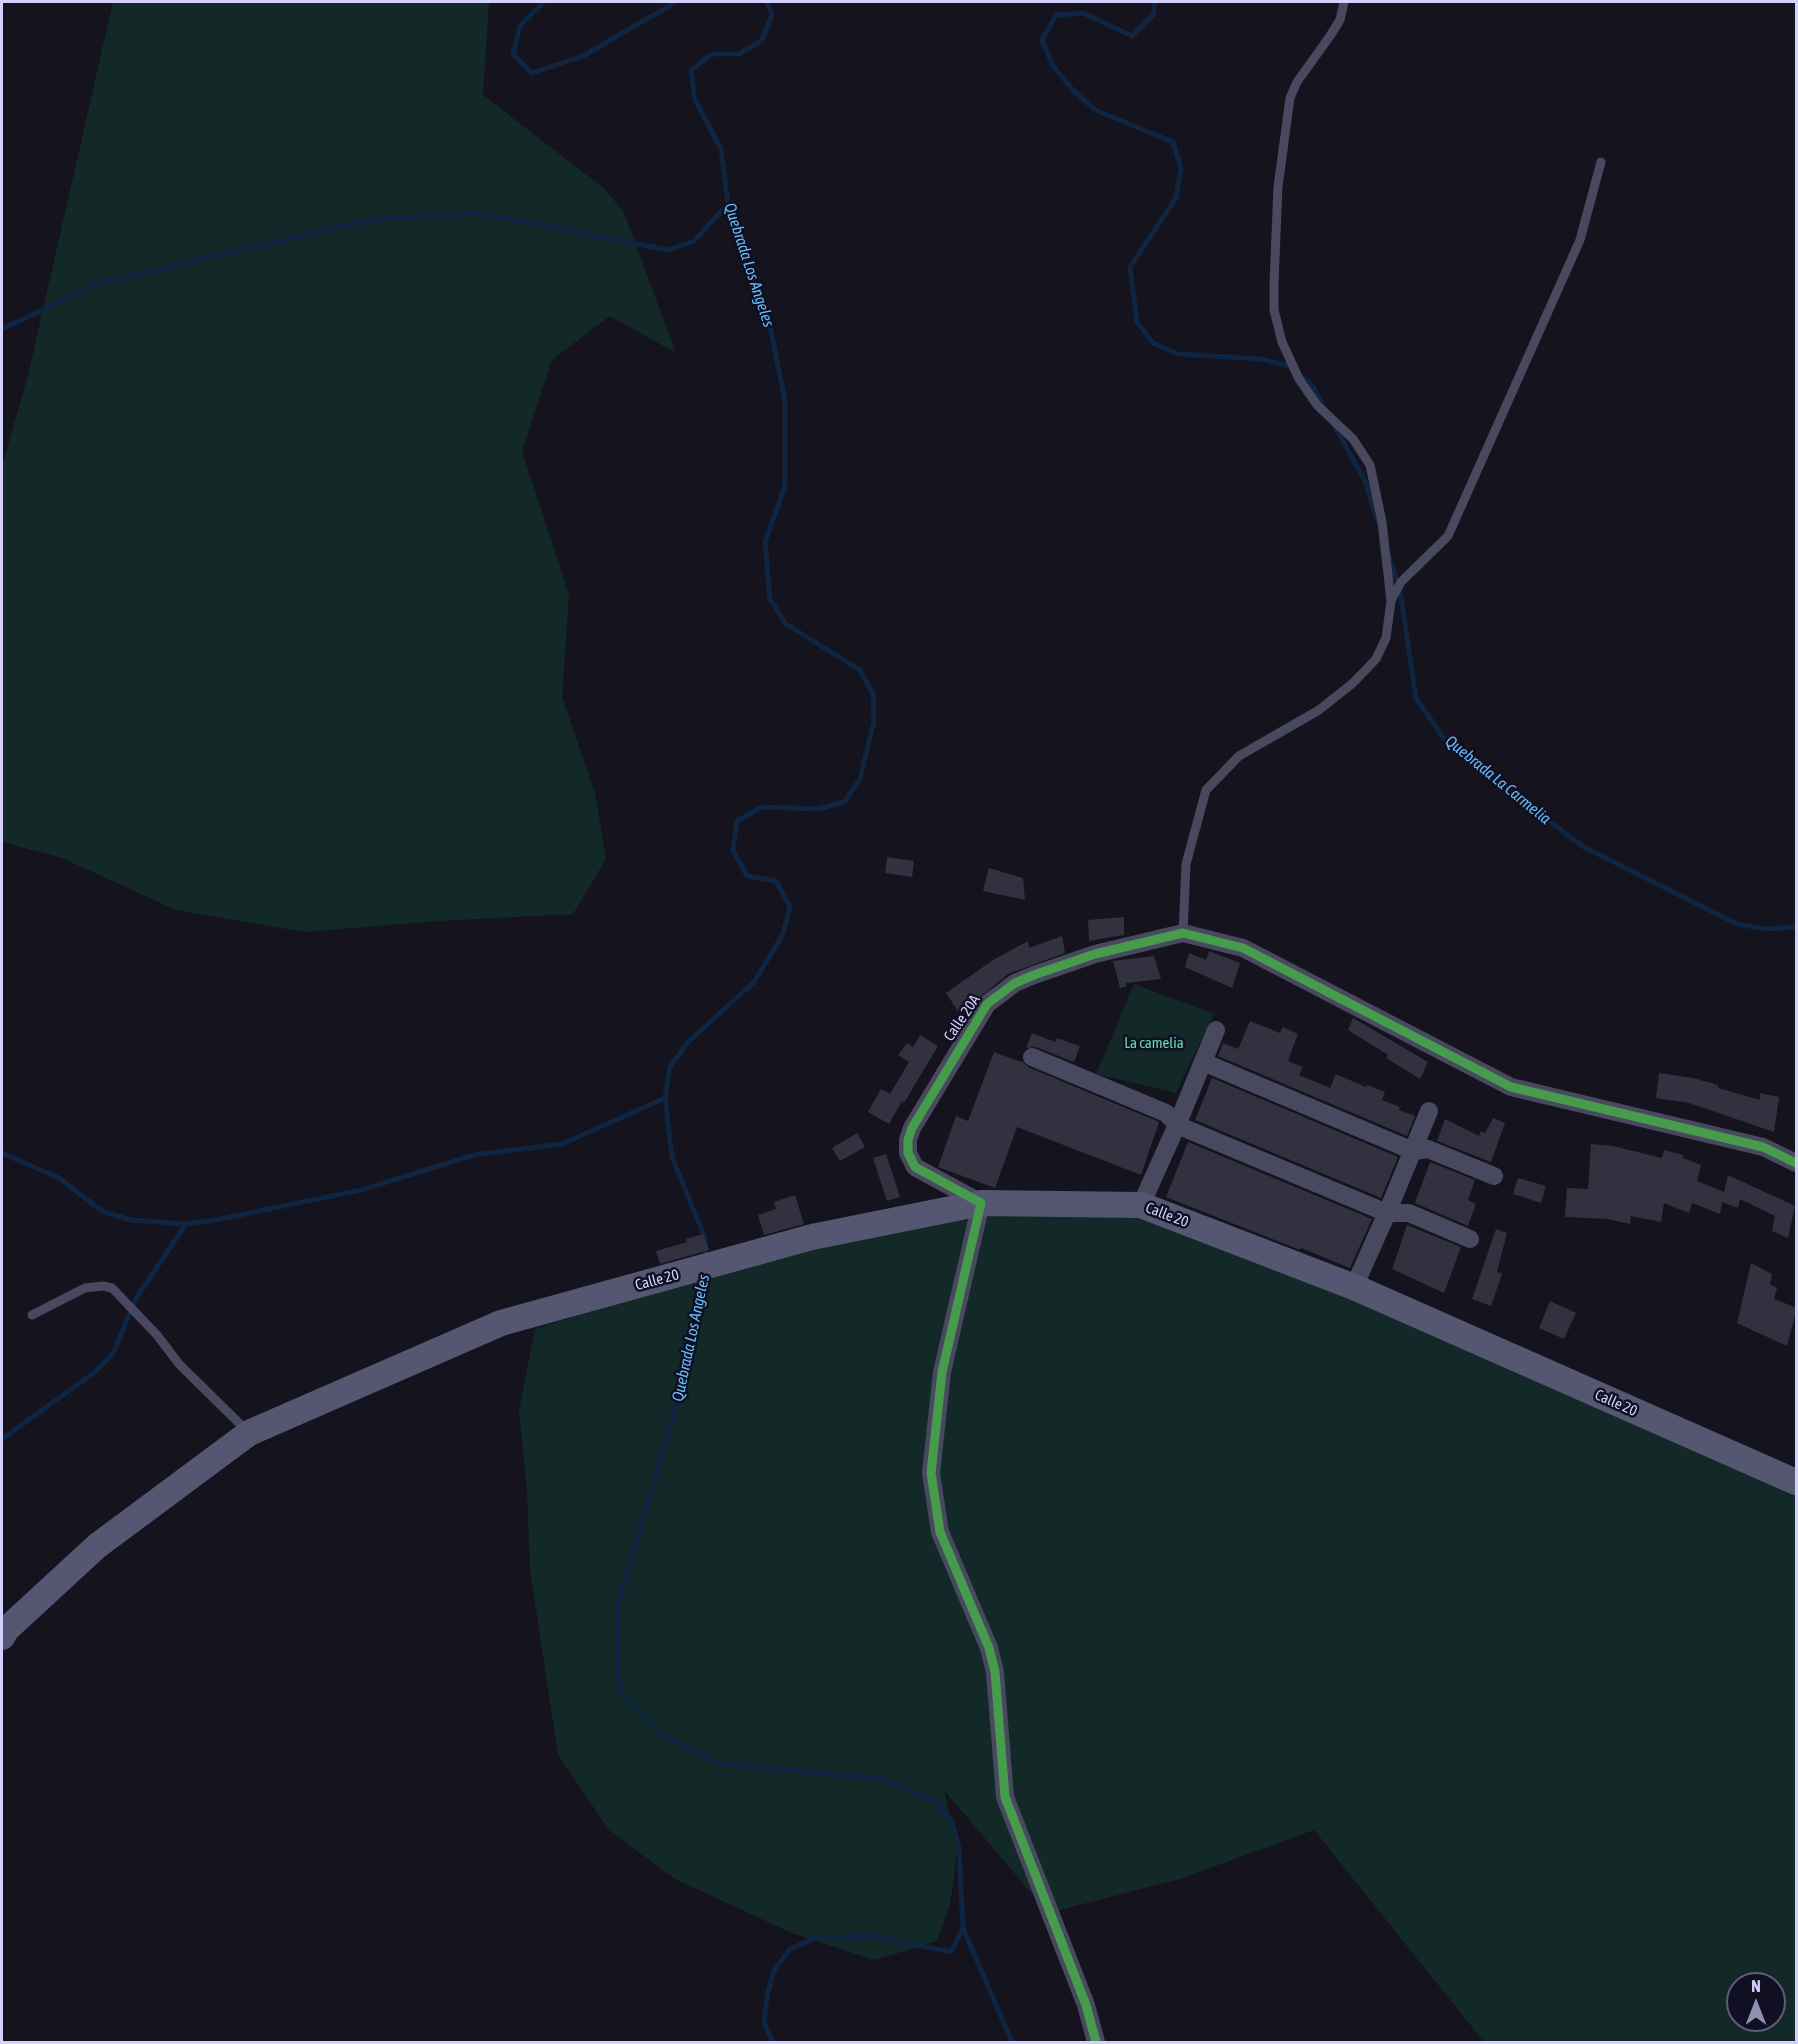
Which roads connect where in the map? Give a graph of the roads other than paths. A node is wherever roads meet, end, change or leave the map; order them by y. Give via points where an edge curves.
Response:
1 (1344, 2) edge
2 (1601, 162) dead end
3 (1391, 601) junction
4 (1183, 933) junction
5 (1216, 1030) dead end
6 (1032, 1057) dead end
7 (1203, 1062) junction
8 (1429, 1111) dead end
9 (1177, 1125) junction
10 (1413, 1150) junction
11 (1797, 1163) edge
12 (1494, 1176) dead end
13 (981, 1203) junction
14 (1141, 1205) junction
15 (1388, 1213) junction
16 (1470, 1239) dead end
17 (1354, 1287) junction
18 (32, 1315) dead end
19 (249, 1433) junction
20 (1797, 1482) edge
21 (2, 1637) edge
22 (1096, 2043) edge

1 - 3 lane via 1340,20 1290,98 1278,187 1274,310 1282,342 1299,379 1317,405 1353,439 1370,465 1382,522
2 - 3 lane via 1580,240 1448,536 1401,582
3 - 4 lane via 1386,638 1376,659 1353,683 1319,710 1239,756 1206,790 1186,864
4 - 11 street via 1243,948 1511,1087 1763,1147
4 - 13 street, Calle 20A via 1095,954 1034,975 1015,982 987,1004 908,1140 908,1153 915,1167
5 - 7 street
6 - 9 street via 1166,1113
7 - 9 street
7 - 10 street
8 - 10 street
9 - 14 street
9 - 15 street
10 - 12 street via 1428,1149
10 - 15 street
13 - 14 main road, Calle 20
13 - 19 main road, Calle 20 via 812,1237 501,1323
13 - 22 street via 942,1372 931,1473 940,1532 989,1648 995,1672 1005,1797 1086,2005
14 - 17 main road, Calle 20
15 - 16 street via 1409,1213
15 - 17 street
17 - 20 main road, Calle 20
18 - 19 lane via 85,1288 112,1288 179,1364
19 - 21 main road, Calle 20 via 97,1546

